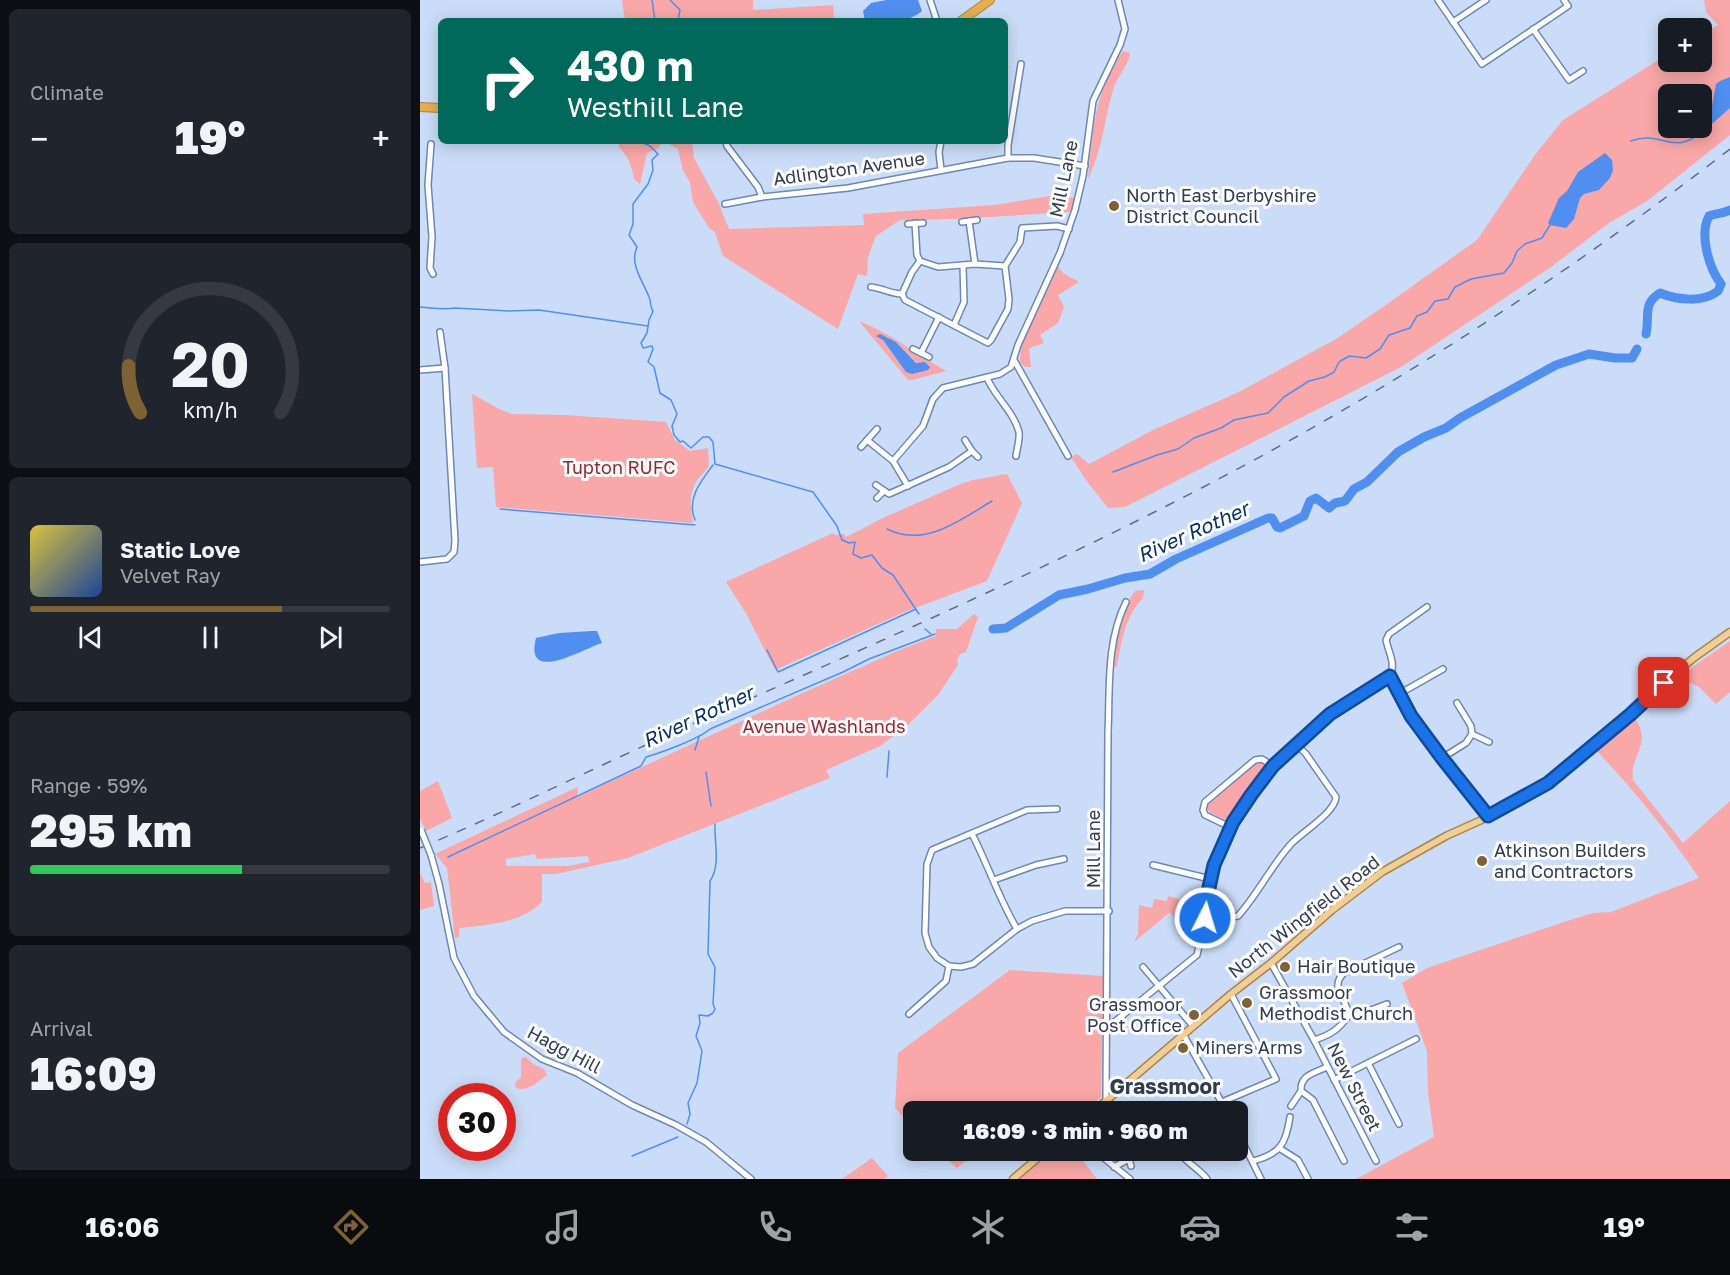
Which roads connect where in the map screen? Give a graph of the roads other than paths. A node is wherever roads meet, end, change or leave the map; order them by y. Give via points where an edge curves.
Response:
1 (930, 0) edge
2 (990, 0) edge
3 (1118, 0) edge
4 (1438, 0) edge
5 (1486, 0) edge
6 (1564, 0) edge
7 (936, 18) edge
8 (966, 18) edge
9 (1453, 22) junction
10 (1533, 29) junction
11 (1021, 64) dead end
12 (1583, 71) dead end
13 (420, 108) edge
14 (438, 108) edge
15 (431, 144) dead end
16 (727, 144) edge
17 (940, 144) edge
18 (1008, 158) junction
19 (1085, 166) junction
20 (941, 171) junction
21 (429, 185) junction
22 (420, 186) edge
23 (762, 197) junction
24 (725, 204) dead end
25 (977, 220) dead end
26 (923, 223) dead end
27 (908, 224) dead end
28 (915, 224) junction
29 (1069, 229) junction
30 (920, 261) junction
31 (975, 264) junction
32 (963, 265) junction
33 (1005, 266) junction
34 (433, 274) dead end
35 (871, 287) dead end
36 (902, 294) junction
37 (939, 317) junction
38 (954, 325) junction
39 (440, 332) dead end
40 (913, 349) dead end
41 (921, 353) junction
42 (929, 357) dead end
43 (1014, 360) junction
44 (445, 368) junction
45 (420, 370) edge
46 (987, 378) junction
47 (877, 429) dead end
48 (1027, 439) dead end
49 (867, 440) junction
50 (965, 440) dead end
51 (1019, 440) junction
52 (861, 447) dead end
53 (972, 451) junction
54 (1016, 456) dead end
55 (1068, 456) dead end
56 (978, 457) dead end
57 (893, 461) junction
58 (876, 485) dead end
59 (908, 486) junction
60 (884, 491) junction
61 (876, 498) dead end
62 (420, 562) edge
63 (1126, 602) dead end
64 (1427, 607) dead end
65 (1730, 632) edge
66 (1443, 669) dead end
67 (1390, 676) junction
68 (1399, 694) junction
69 (1457, 703) dead end
70 (1472, 734) junction
71 (1489, 742) dead end
72 (1296, 744) junction
73 (1442, 758) junction
74 (1273, 766) junction
75 (1057, 809) dead end
76 (1488, 816) junction
77 (1230, 827) junction
78 (420, 829) edge
79 (972, 834) junction
80 (1064, 859) dead end
81 (1153, 865) dead end
82 (1210, 879) junction
83 (994, 880) junction
84 (1109, 910) junction
85 (1205, 918) junction
86 (1017, 929) junction
87 (1400, 947) dead end
88 (1271, 963) junction
89 (949, 966) junction
90 (1143, 967) dead end
91 (1159, 986) junction
92 (1231, 994) junction
93 (1387, 1004) dead end
94 (909, 1014) dead end
95 (1348, 1014) junction
96 (1192, 1026) junction
97 (1107, 1028) junction
98 (1183, 1034) junction
99 (1416, 1039) dead end
100 (1314, 1040) junction
101 (1368, 1063) junction
102 (1327, 1067) junction
103 (1334, 1080) junction
104 (1301, 1092) junction
105 (1106, 1099) joint
106 (1221, 1101) edge
107 (1224, 1101) edge
108 (1291, 1106) dead end
109 (1290, 1117) dead end
110 (1399, 1124) dead end
111 (1279, 1148) junction
112 (1248, 1152) edge
113 (1034, 1161) edge
114 (1107, 1161) edge
115 (1189, 1161) edge
116 (1253, 1161) junction
117 (1344, 1161) dead end
118 (1376, 1161) dead end
119 (1131, 1166) dead end
120 (1114, 1167) junction
121 (751, 1179) edge
122 (1013, 1179) edge
123 (1130, 1179) edge
124 (1207, 1179) edge
125 (1261, 1179) edge
126 (1308, 1179) edge

1 - 7 street
2 - 8 highway
3 - 19 street, Mill Lane via 1125,29 1093,101
4 - 9 street
5 - 9 street
6 - 10 street via 1568,6
9 - 10 street via 1482,64
10 - 12 street via 1569,80
11 - 18 street
13 - 14 highway
15 - 21 street
16 - 23 street
17 - 20 street
18 - 19 street, Adlington Avenue
18 - 20 street, Adlington Avenue
19 - 29 street, Mill Lane
20 - 23 street, Adlington Avenue via 848,188
21 - 22 street
21 - 34 street
23 - 24 street, Adlington Avenue
25 - 31 street via 966,221
26 - 28 street
27 - 28 street
28 - 30 street
29 - 33 street via 1022,228 1020,242
29 - 43 street, Mill Lane
30 - 32 street via 938,267
30 - 36 street
31 - 32 street
31 - 33 street
32 - 38 street via 964,302
33 - 38 street via 1009,304 991,340 985,343
35 - 36 street
36 - 37 street via 905,300
37 - 38 street
37 - 41 street
39 - 44 street
40 - 41 street
41 - 42 street
43 - 46 street via 1007,370
43 - 55 street
44 - 45 street
44 - 62 street via 454,552 447,559
46 - 51 street via 1012,417
46 - 57 street via 950,385 936,394 923,426
47 - 49 street
48 - 51 street
49 - 52 street
49 - 57 street
50 - 53 street
51 - 54 street
53 - 56 street
53 - 59 street via 949,467
57 - 59 street
58 - 60 street
59 - 60 street via 889,494
60 - 61 street
63 - 84 street, Mill Lane via 1113,640 1109,675
64 - 67 street via 1389,634 1386,640 1393,661
65 - 76 main road, North Wingfield Road via 1695,657 1548,783
66 - 68 street
67 - 68 street
67 - 72 street via 1330,714
68 - 73 street
69 - 70 street
70 - 71 street
70 - 73 street
72 - 74 street
72 - 85 street via 1336,802 1291,844 1238,916
73 - 76 street
74 - 77 street
74 - 77 street via 1262,759 1255,760 1205,802 1205,815
75 - 79 street via 1027,810
76 - 88 main road, North Wingfield Road via 1382,872 1332,909
77 - 82 street
78 - 121 street, Hagg Hill, bridge via 439,884 454,958 474,996 504,1032 542,1059 577,1073 706,1142
79 - 83 street
79 - 89 street via 932,850 927,864 926,941 937,958
80 - 83 street
81 - 82 street
82 - 85 street
83 - 86 street
84 - 86 street via 1065,911
84 - 97 street, Mill Lane
85 - 91 street via 1197,955
86 - 89 street via 978,961 967,966
87 - 95 street via 1337,980
88 - 92 main road, North Wingfield Road
88 - 100 street, New Street
89 - 94 street via 946,981
90 - 91 street
91 - 96 street
91 - 97 street
92 - 96 main road, North Wingfield Road
92 - 107 street via 1276,1079
93 - 95 street
95 - 100 street via 1341,1027
96 - 98 main road, North Wingfield Road
97 - 105 street, Mill Lane
98 - 105 main road, North Wingfield Road
98 - 106 street
99 - 101 street
100 - 102 street, New Street
101 - 103 street
101 - 110 street
102 - 103 street, New Street
102 - 104 street via 1304,1077
103 - 118 street, New Street
104 - 108 street
104 - 117 street via 1313,1100
109 - 111 street
111 - 116 street via 1268,1157
111 - 126 street via 1298,1160
112 - 116 street
113 - 122 main road
114 - 120 street
115 - 124 street
116 - 125 street
119 - 120 street via 1129,1159
120 - 123 street

